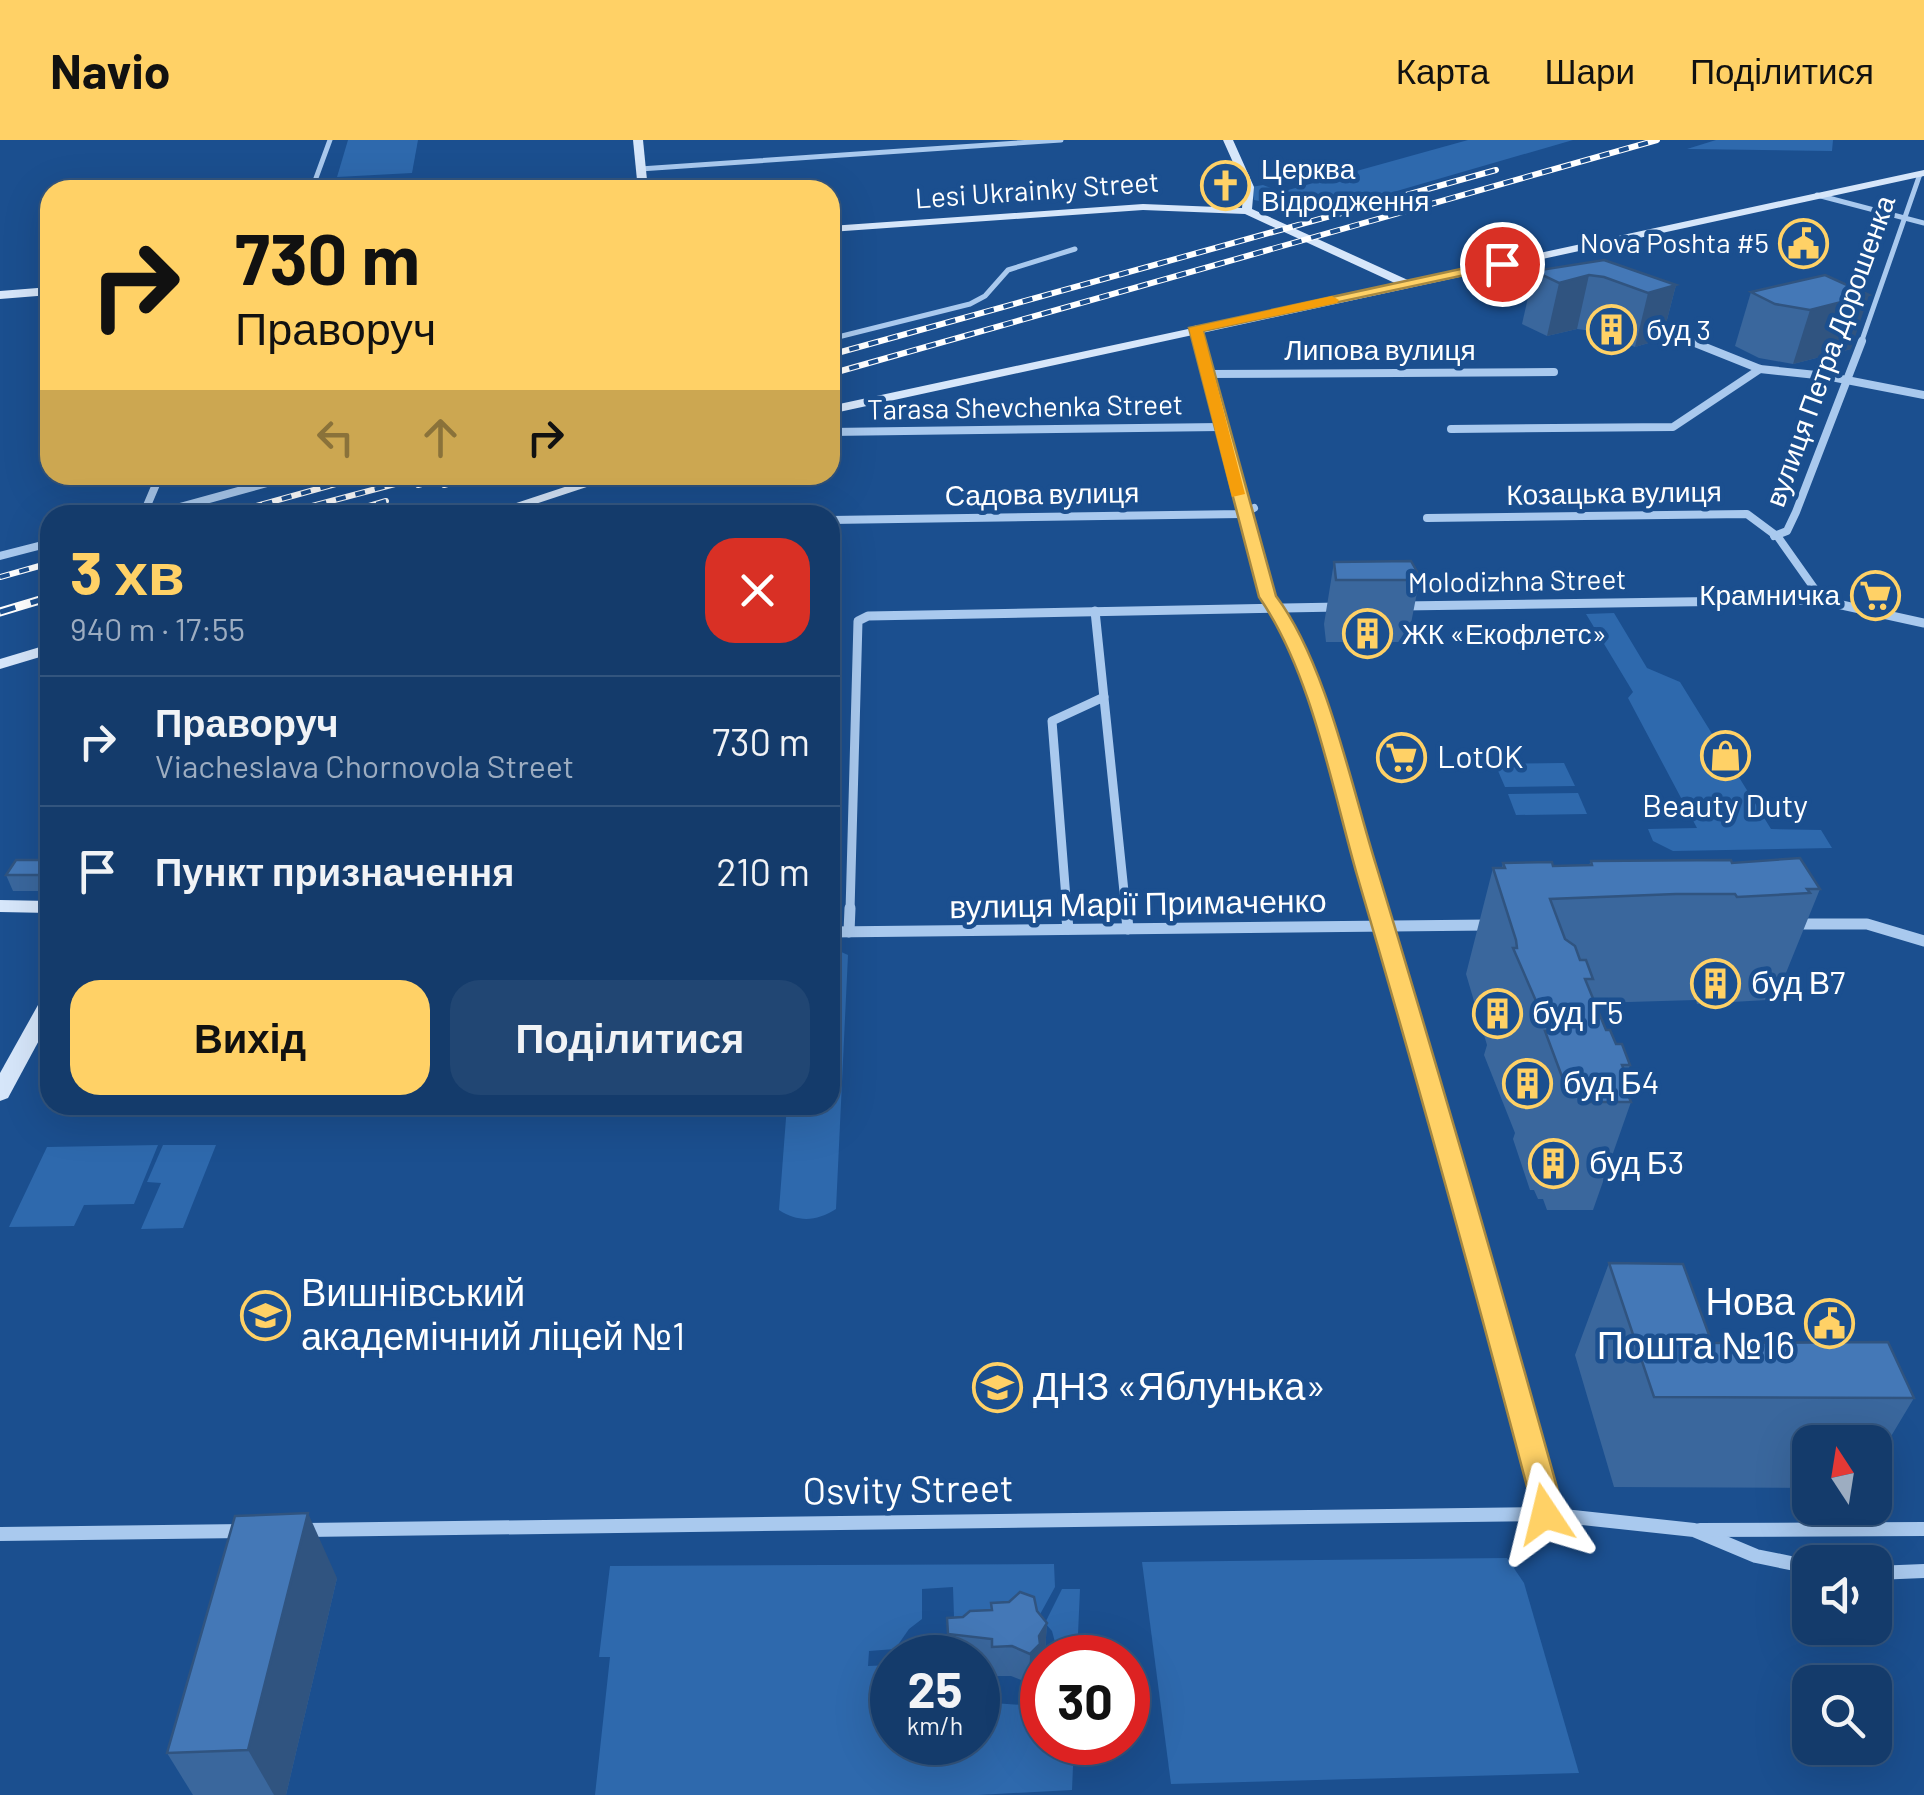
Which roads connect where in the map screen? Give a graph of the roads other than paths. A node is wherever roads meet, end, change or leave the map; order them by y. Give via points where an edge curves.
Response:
1 (330, 140) edge
2 (638, 140) edge
3 (1061, 140) edge
4 (1228, 140) edge
5 (640, 170) junction
6 (1922, 174) edge
7 (316, 180) edge
8 (642, 180) edge
9 (1817, 196) junction
10 (1247, 210) junction
11 (1904, 220) junction
12 (1924, 223) edge
13 (840, 228) edge
14 (1074, 250) dead end
15 (1502, 264) junction
16 (1408, 284) junction
17 (1554, 287) edge
18 (40, 292) edge
19 (0, 295) edge
20 (1649, 324) edge
21 (1196, 328) junction
22 (840, 336) edge
23 (1760, 368) junction
24 (1554, 372) dead end
25 (1207, 374) junction
26 (1848, 380) junction
27 (1924, 395) edge
28 (840, 408) edge
29 (1220, 427) junction
30 (1451, 429) dead end
31 (840, 432) edge
32 (260, 485) edge
33 (585, 485) edge
34 (187, 505) edge
35 (524, 505) edge
36 (1254, 508) dead end
37 (1242, 514) junction
38 (1428, 518) dead end
39 (840, 520) edge
40 (1774, 536) junction
41 (40, 546) edge
42 (0, 556) edge
43 (1820, 600) junction
44 (1354, 606) edge
45 (1392, 606) edge
46 (1277, 608) junction
47 (1095, 612) junction
48 (1924, 622) edge
49 (40, 652) edge
50 (0, 664) edge
51 (1104, 697) junction
52 (0, 906) edge
53 (40, 906) edge
54 (1509, 924) edge
55 (1792, 924) edge
56 (1383, 926) junction
57 (1068, 929) junction
58 (1128, 929) junction
59 (840, 932) edge
60 (849, 932) junction
61 (1924, 941) edge
62 (40, 1019) edge
63 (0, 1093) edge
64 (1545, 1514) junction
65 (1924, 1529) edge
66 (294, 1530) edge
67 (1694, 1530) junction
68 (255, 1531) edge
69 (0, 1534) edge
70 (1792, 1563) edge
71 (1924, 1571) edge
72 (1892, 1572) edge

1 - 7 street
2 - 5 street
3 - 5 street
4 - 10 street via 1248,187
5 - 8 street
6 - 9 street
6 - 11 street, вулиця Петра Дорошенка
9 - 11 street
9 - 15 street
10 - 13 street, Lesi Ukrainky Street via 1143,207
10 - 16 street
11 - 12 street
11 - 26 street, вулиця Петра Дорошенка
14 - 22 street via 1008,270 970,304
15 - 16 street
15 - 17 street
16 - 21 street
18 - 19 street
20 - 23 street
21 - 25 street
21 - 28 street
23 - 26 street
23 - 30 street via 1673,427
24 - 25 street, Липова вулиця
25 - 29 street
26 - 27 street
26 - 40 street, вулиця Петра Дорошенка via 1787,531
29 - 31 street, Tarasa Shevchenka Street
29 - 37 street
32 - 34 street
33 - 35 street
36 - 37 street, Садова вулиця
37 - 39 street, Садова вулиця
37 - 46 street
38 - 40 street, Козацька вулиця via 1734,513 1757,518
40 - 43 street, Козацька вулиця
41 - 42 street
43 - 45 street, Molodizhna Street
43 - 48 street, Molodizhna Street
44 - 46 street
46 - 47 street
46 - 56 street via 1318,706
47 - 51 street
47 - 60 street via 858,621
49 - 50 street
51 - 57 street via 1052,720
51 - 58 street
52 - 53 street
54 - 56 street, вулиця Марії Примаченко
55 - 61 street via 1867,924
56 - 58 street, вулиця Марії Примаченко
56 - 64 street via 1476,1242
57 - 58 street, вулиця Марії Примаченко
57 - 60 street, вулиця Марії Примаченко
59 - 60 street, вулиця Марії Примаченко
62 - 63 street
64 - 66 street, Osvity Street
64 - 67 street, Osvity Street
65 - 67 street
67 - 70 street, Osvity Street
68 - 69 street
71 - 72 street

